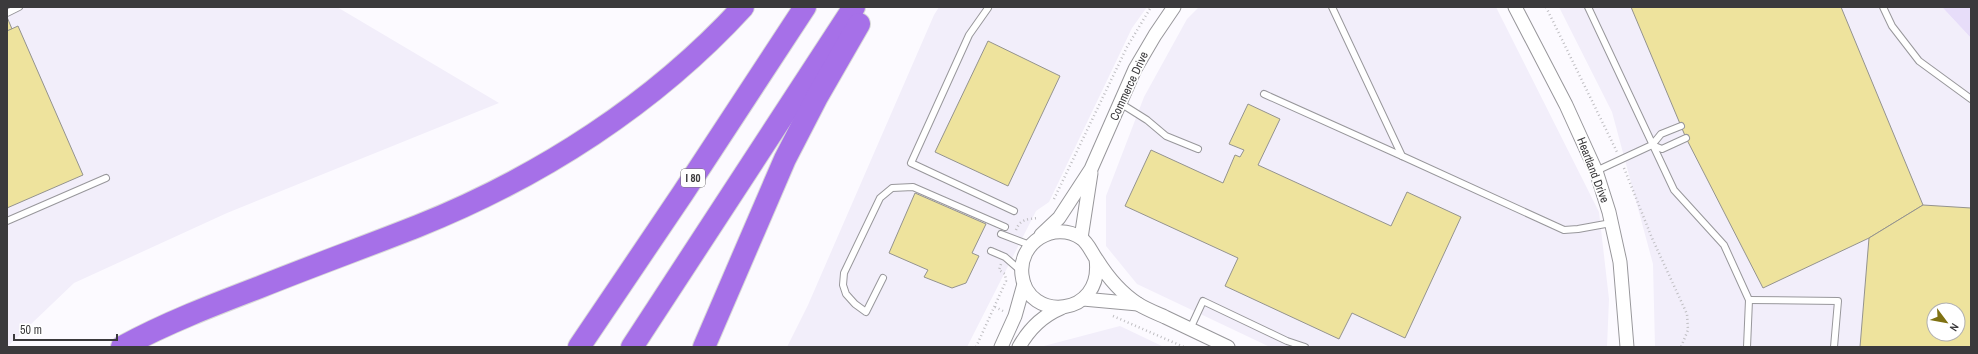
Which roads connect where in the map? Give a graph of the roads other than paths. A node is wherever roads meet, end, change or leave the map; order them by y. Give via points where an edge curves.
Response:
1 (19, 7) edge
2 (743, 7) edge
3 (805, 7) edge
4 (854, 7) edge
5 (869, 7) edge
6 (1174, 7) edge
7 (1332, 7) edge
8 (1515, 7) edge
9 (1588, 7) edge
10 (1883, 7) edge
11 (988, 8) edge
12 (7, 13) edge
13 (1264, 94) dead end
14 (1971, 98) edge
15 (1120, 103) junction
16 (1681, 126) dead end
17 (1686, 138) dead end
18 (1652, 146) junction
19 (1198, 149) dead end
20 (1402, 156) junction
21 (1091, 169) junction
22 (1596, 171) junction
23 (106, 178) dead end
24 (1014, 211) dead end
25 (7, 221) edge
26 (1611, 223) junction
27 (1005, 227) dead end
28 (1001, 234) dead end
29 (1081, 238) junction
30 (1032, 244) junction
31 (991, 250) dead end
32 (1096, 259) junction
33 (1021, 271) junction
34 (883, 278) dead end
35 (1024, 284) junction
36 (1083, 299) junction
37 (1749, 300) junction
38 (1138, 304) junction
39 (1061, 308) junction
40 (1190, 329) junction
41 (122, 347) edge
42 (579, 347) edge
43 (632, 347) edge
44 (704, 347) edge
45 (1001, 347) edge
46 (1019, 347) edge
47 (1228, 347) edge
48 (1305, 347) edge
49 (1627, 347) edge
50 (1747, 347) edge
51 (1834, 347) edge

1 - 12 lane
2 - 41 highway via 698,54 652,93 548,162 419,226 169,323
3 - 42 highway, I 80
4 - 43 highway
5 - 44 highway via 785,159
6 - 15 street, Commerce Drive via 1139,62
7 - 20 lane
8 - 22 street, Heartland Drive via 1566,105
9 - 18 lane
10 - 14 lane via 1892,26 1919,61
11 - 24 lane via 970,35 911,163
13 - 20 lane
15 - 19 lane via 1166,136
15 - 21 street, Commerce Drive
16 - 18 lane via 1661,134
17 - 18 lane via 1662,149
18 - 22 lane
18 - 37 lane via 1674,190 1724,245
20 - 26 lane via 1564,230
21 - 29 street
21 - 30 street via 1059,218
22 - 26 street, Heartland Drive
23 - 25 lane
26 - 49 street, Heartland Drive via 1620,262
27 - 34 lane via 913,187 892,188 880,198 871,215 844,273 843,285 846,294 866,312
28 - 30 lane
29 - 30 street via 1070,233 1057,232 1044,235
29 - 32 street
30 - 33 street via 1025,253
31 - 33 lane via 1005,257
32 - 36 street via 1096,281
32 - 38 street via 1114,284
33 - 35 street
35 - 39 street via 1039,302
35 - 45 street via 1015,316
36 - 38 street
36 - 39 street
37 - 50 lane
37 - 51 lane via 1838,301
38 - 40 street
39 - 46 street via 1048,314 1034,326
40 - 47 street
40 - 48 lane via 1203,302

